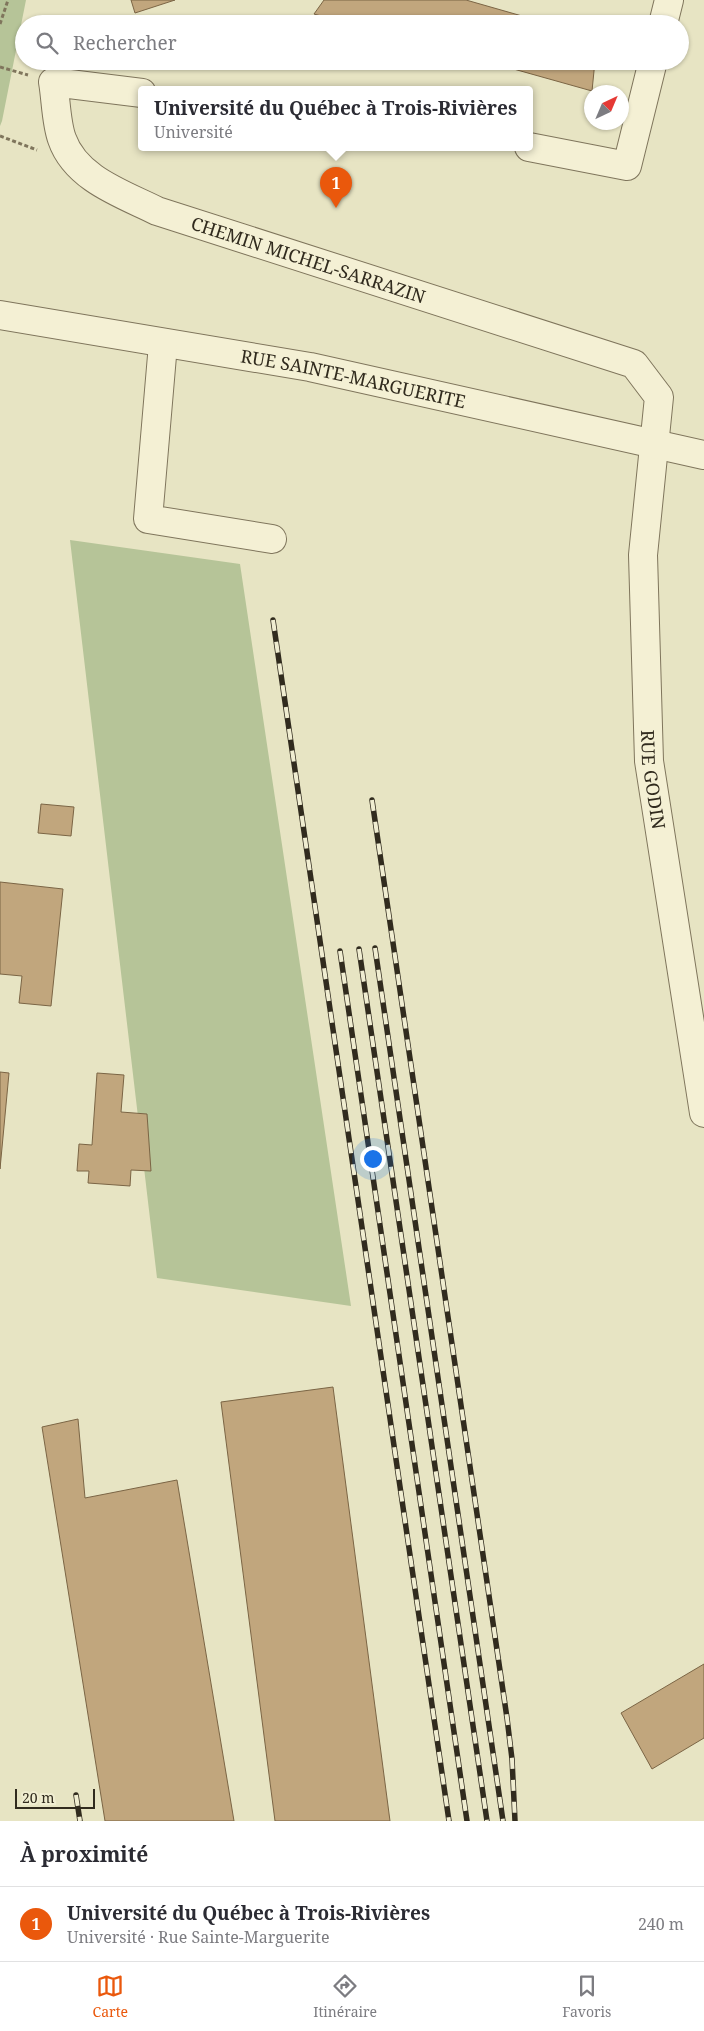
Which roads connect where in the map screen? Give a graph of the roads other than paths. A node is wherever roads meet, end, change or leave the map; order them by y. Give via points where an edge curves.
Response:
1 (669, 0) edge
2 (665, 15) edge
3 (652, 70) edge
4 (138, 93) edge
5 (533, 148) edge
6 (0, 315) edge
7 (163, 344) junction
8 (654, 443) junction
9 (704, 456) edge
10 (272, 539) dead end
11 (704, 1114) edge

1 - 2 street
3 - 5 street via 627,166
4 - 8 street, CHEMIN MICHEL-SARRAZIN via 53,82 62,139 78,166 104,185 157,211 634,364 659,397
6 - 7 street, RUE SAINTE-MARGUERITE
7 - 8 street, RUE SAINTE-MARGUERITE via 310,367
7 - 10 street via 148,519
8 - 9 street, RUE SAINTE-MARGUERITE
8 - 11 street, RUE GODIN via 643,555 649,761

